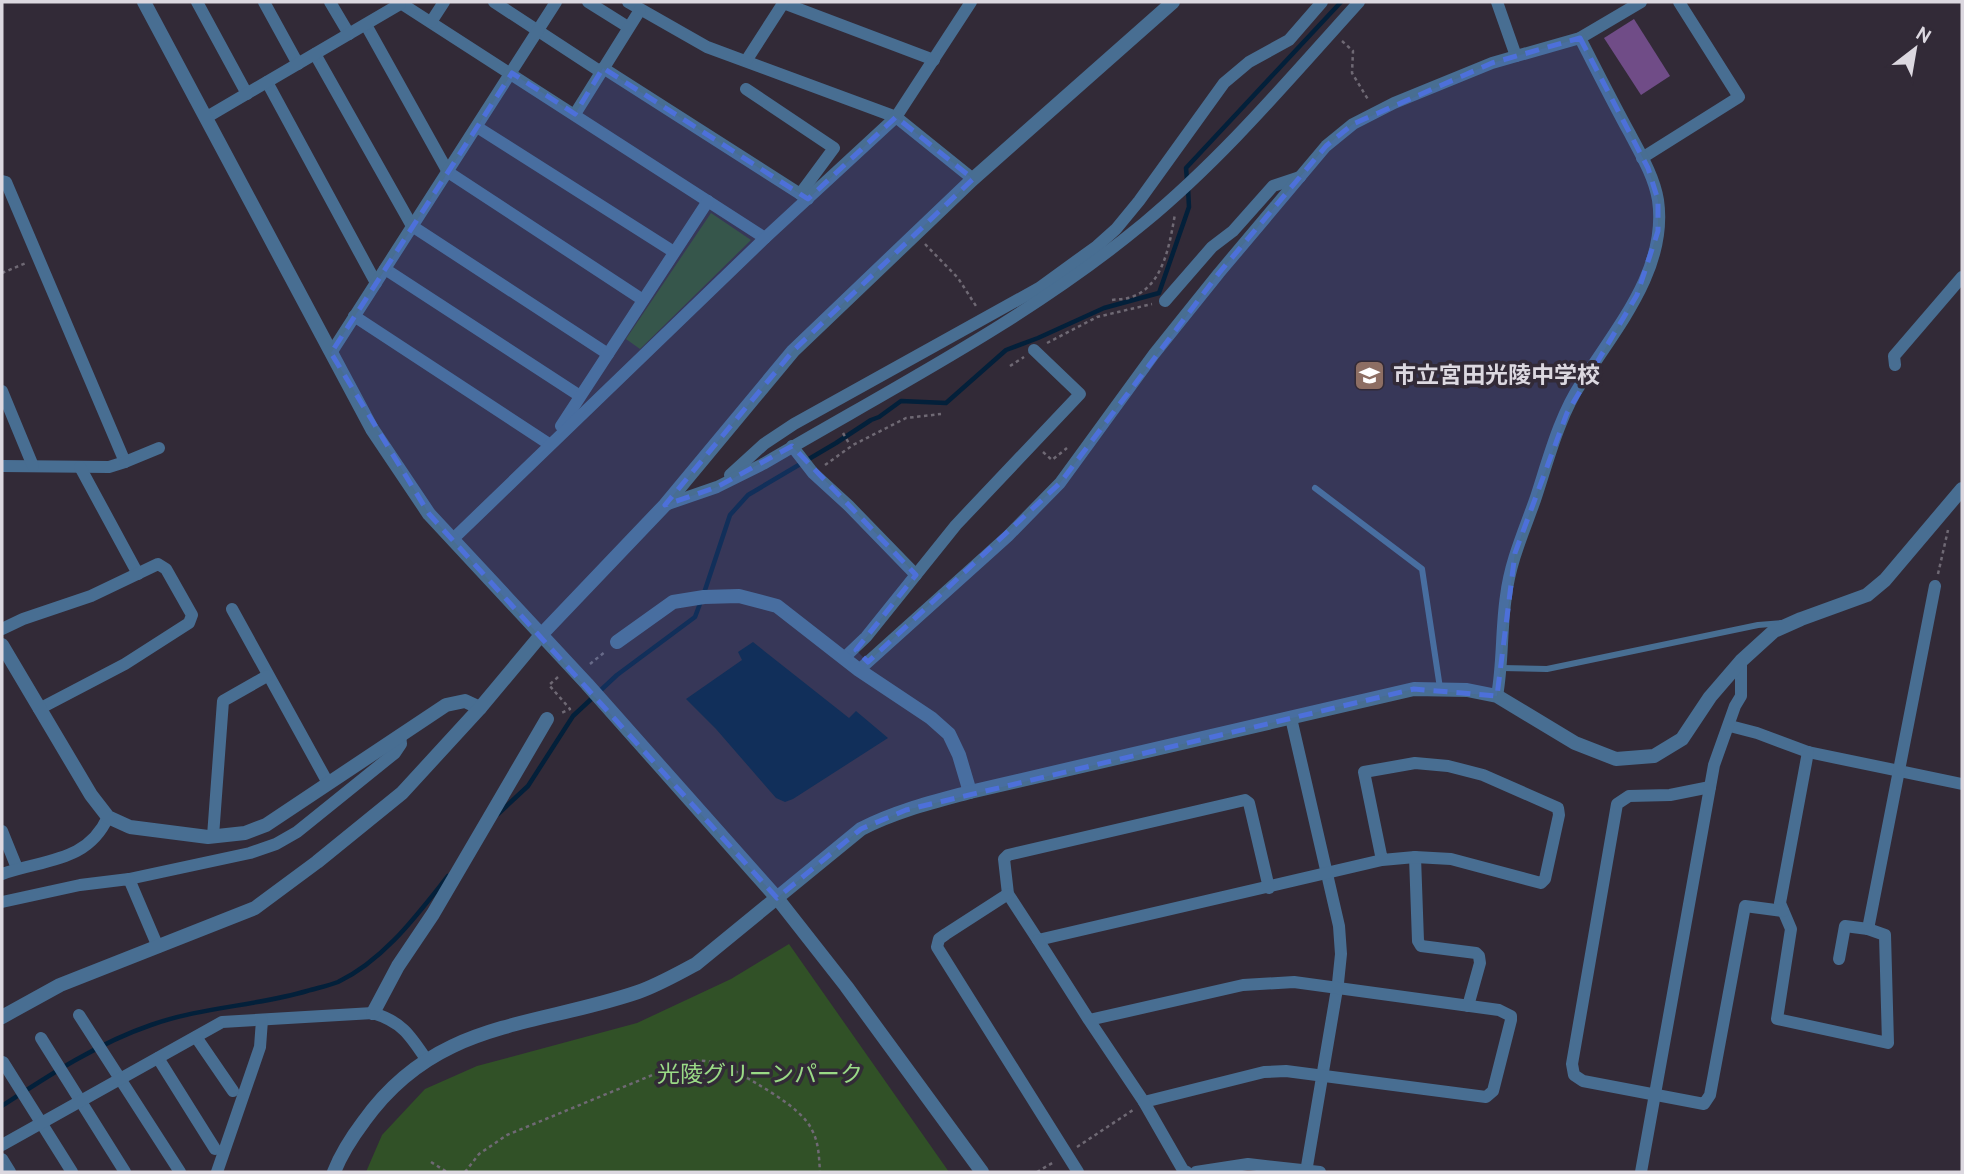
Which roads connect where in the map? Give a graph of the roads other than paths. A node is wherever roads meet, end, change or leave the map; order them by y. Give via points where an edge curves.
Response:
1 (144, 2) edge
2 (197, 2) edge
3 (264, 2) edge
4 (330, 2) edge
5 (444, 2) edge
6 (494, 2) edge
7 (556, 2) edge
8 (589, 2) edge
9 (628, 2) edge
10 (971, 2) edge
11 (1173, 2) edge
12 (1322, 2) edge
13 (1359, 2) edge
14 (1497, 2) edge
15 (1642, 2) edge
16 (1679, 2) edge
17 (400, 3) edge
18 (784, 3) edge
19 (640, 10) junction
20 (431, 22) junction
21 (366, 25) junction
22 (628, 27) junction
23 (539, 30) junction
24 (349, 34) junction
25 (1580, 38) junction
26 (315, 54) junction
27 (1516, 56) junction
28 (934, 60) junction
29 (746, 61) junction
30 (298, 64) junction
31 (602, 70) junction
32 (512, 73) junction
33 (267, 82) junction
34 (746, 89) dead end
35 (247, 94) junction
36 (575, 114) junction
37 (206, 117) junction
38 (896, 117) junction
39 (477, 127) junction
40 (1642, 158) junction
41 (448, 172) junction
42 (1300, 177) junction
43 (973, 179) junction
44 (2, 181) edge
45 (804, 197) junction
46 (708, 201) junction
47 (412, 226) junction
48 (765, 238) junction
49 (674, 253) junction
50 (385, 269) junction
51 (1962, 277) edge
52 (376, 283) junction
53 (643, 300) junction
54 (1166, 301) road end
55 (354, 316) junction
56 (1034, 350) road end
57 (331, 353) junction
58 (608, 354) junction
59 (1895, 365) dead end
60 (2, 390) edge
61 (580, 396) junction
62 (549, 444) junction
63 (792, 446) junction
64 (159, 448) dead end
65 (125, 462) junction
66 (2, 466) edge
67 (33, 466) junction
68 (80, 467) junction
69 (716, 487) junction
70 (1315, 488) dead end
71 (1962, 489) edge
72 (665, 505) junction
73 (453, 539) junction
74 (138, 574) junction
75 (916, 575) junction
76 (1935, 586) road end
77 (232, 610) dead end
78 (1794, 621) junction
79 (2, 629) edge
80 (541, 635) junction
81 (617, 642) road end
82 (2, 645) edge
83 (844, 658) junction
84 (1741, 661) junction
85 (1503, 668) junction
86 (859, 670) junction
87 (267, 676) junction
88 (1440, 690) junction
89 (1497, 696) junction
90 (481, 708) junction
91 (39, 709) junction
92 (1291, 718) junction
93 (547, 719) road end
94 (1730, 726) junction
95 (400, 734) junction
96 (1808, 752) junction
97 (1898, 771) junction
98 (328, 783) junction
99 (1962, 784) edge
100 (1710, 787) junction
101 (970, 792) junction
102 (107, 817) junction
103 (2, 831) edge
104 (213, 836) junction
105 (1415, 857) junction
106 (1382, 860) junction
107 (17, 869) junction
108 (1327, 873) junction
109 (2, 874) edge
110 (130, 880) junction
111 (1269, 888) junction
112 (1008, 894) junction
113 (777, 898) junction
114 (2, 902) edge
115 (1783, 911) junction
116 (1868, 929) junction
117 (1038, 940) junction
118 (158, 947) junction
119 (1839, 959) dead end
120 (1338, 988) junction
121 (1468, 1006) junction
122 (373, 1013) junction
123 (79, 1015) dead end
124 (2, 1017) edge
125 (262, 1020) junction
126 (1089, 1020) junction
127 (197, 1037) junction
128 (41, 1038) dead end
129 (158, 1058) junction
130 (426, 1059) junction
131 (3, 1062) edge
132 (1322, 1077) junction
133 (120, 1079) junction
134 (233, 1091) dead end
135 (1654, 1095) junction
136 (80, 1102) junction
137 (1144, 1102) junction
138 (41, 1123) junction
139 (2, 1145) edge
140 (215, 1149) dead end
141 (2, 1159) edge
142 (1247, 1168) edge
143 (1306, 1171) edge
144 (10, 1172) edge
145 (72, 1172) edge
146 (125, 1172) edge
147 (180, 1172) edge
148 (217, 1172) edge
149 (334, 1172) edge
150 (982, 1172) edge
151 (1079, 1172) edge
152 (1187, 1172) edge
153 (1196, 1172) edge
154 (1320, 1172) edge
155 (1641, 1172) edge

1 - 37 street
2 - 35 street
3 - 30 street
4 - 24 street
5 - 20 street
6 - 23 street
7 - 23 street
8 - 22 street
9 - 19 street
10 - 28 street
11 - 43 street
12 - 69 street via 1289,40 1223,83 1139,201 1097,246 1038,288 794,424
13 - 63 street via 1208,167 1144,223 1058,289
14 - 27 street
15 - 25 street
16 - 40 street via 1739,97
17 - 20 street
17 - 21 street
18 - 28 street
18 - 29 street
19 - 22 street
19 - 29 street via 707,47
20 - 32 street
21 - 24 street
21 - 41 street
22 - 31 street
23 - 31 street
23 - 32 street
24 - 26 street
25 - 27 street
25 - 40 street
26 - 30 street
26 - 47 street
27 - 42 street via 1394,103 1353,124 1326,146
28 - 38 street
29 - 38 street
30 - 33 street
31 - 36 street
31 - 45 street
32 - 36 street
32 - 39 street
33 - 35 street
33 - 52 street
34 - 45 street via 834,148
35 - 37 street
36 - 46 street
37 - 57 street
38 - 43 street
38 - 45 street
39 - 41 street
39 - 49 street
40 - 85 street via 1658,200 1651,261 1611,341 1580,384 1549,457 1506,593
41 - 47 street
41 - 53 street
42 - 54 street via 1273,186
42 - 86 street via 1154,354 1060,483
43 - 72 street via 793,351
44 - 65 street
45 - 48 street
46 - 48 street
46 - 49 street
47 - 50 street
47 - 58 street
48 - 62 street
49 - 53 street
50 - 52 street
50 - 61 street
51 - 59 street via 1894,356
52 - 55 street
53 - 58 street
55 - 57 street
55 - 62 street
56 - 75 street via 1080,394 956,525
57 - 73 street via 408,484
58 - 61 street
60 - 67 street
61 - 62 street
62 - 73 street
63 - 69 street
63 - 75 street
64 - 65 street
65 - 68 street
66 - 67 street
67 - 68 street
68 - 74 street
69 - 72 street
70 - 88 lane via 1422,569
71 - 78 street via 1867,595
72 - 80 street
73 - 80 street
74 - 79 street
74 - 91 street via 158,564 166,569 192,615 188,623 125,664
75 - 83 street
76 - 97 street
77 - 87 street
78 - 84 street via 1774,631
78 - 85 lane via 1547,669
80 - 90 street
80 - 113 street
81 - 83 street via 673,602 739,596 777,606
82 - 91 street
83 - 86 street
84 - 89 street via 1682,738 1654,756 1616,759 1575,743
84 - 94 street via 1741,696
85 - 89 street
86 - 101 street via 949,734
87 - 98 street
87 - 104 street via 223,701
88 - 89 street
88 - 92 street via 1414,689
90 - 95 street via 465,701 446,705
90 - 118 street via 402,793 307,870 255,908
91 - 102 street
92 - 101 street
92 - 108 street
93 - 122 street
94 - 96 street
94 - 100 street
95 - 98 street
95 - 110 street via 401,744 395,752 297,832 250,853
96 - 97 street
96 - 115 street via 1780,903
97 - 99 street
97 - 116 street
98 - 104 street via 266,825 245,833
100 - 135 street
100 - 135 street via 1670,795 1629,796 1618,804 1572,1064 1574,1075 1583,1081
101 - 113 street via 882,818
102 - 104 street via 130,827
102 - 107 street via 102,830 75,855
103 - 107 street
105 - 106 street
105 - 106 street via 1451,859 1541,883 1558,807 1483,775 1448,766 1415,763 1364,772
105 - 121 street via 1418,942 1479,956
106 - 108 street
107 - 109 street
108 - 111 street
108 - 120 street via 1339,926
110 - 114 street via 80,885
110 - 118 street
111 - 112 street via 1245,800 1007,855
111 - 117 street
112 - 117 street
112 - 151 street via 939,939 937,947
113 - 130 street via 696,964 667,979 612,1000 466,1039
113 - 150 street
115 - 116 street via 1791,929 1777,1019 1888,1043 1885,935
115 - 135 street via 1745,906 1710,1095 1704,1104
116 - 119 street via 1845,926
117 - 126 street
118 - 124 street via 60,985
120 - 121 street
120 - 126 street via 1294,982 1243,985
120 - 132 street
121 - 132 street via 1511,1016 1493,1091 1486,1097
122 - 125 street
122 - 130 street via 392,1019
123 - 133 street
125 - 127 street via 222,1022
125 - 148 street via 260,1047
126 - 137 street
127 - 129 street
127 - 134 street
128 - 136 street
129 - 133 street
129 - 140 street
130 - 149 street via 370,1112
131 - 138 street
132 - 137 street via 1264,1072
132 - 143 street
133 - 136 street
133 - 147 street
135 - 155 street
136 - 138 street
136 - 146 street
137 - 152 street
138 - 139 street
138 - 145 street
141 - 144 street
142 - 143 street
142 - 153 street
143 - 154 street

